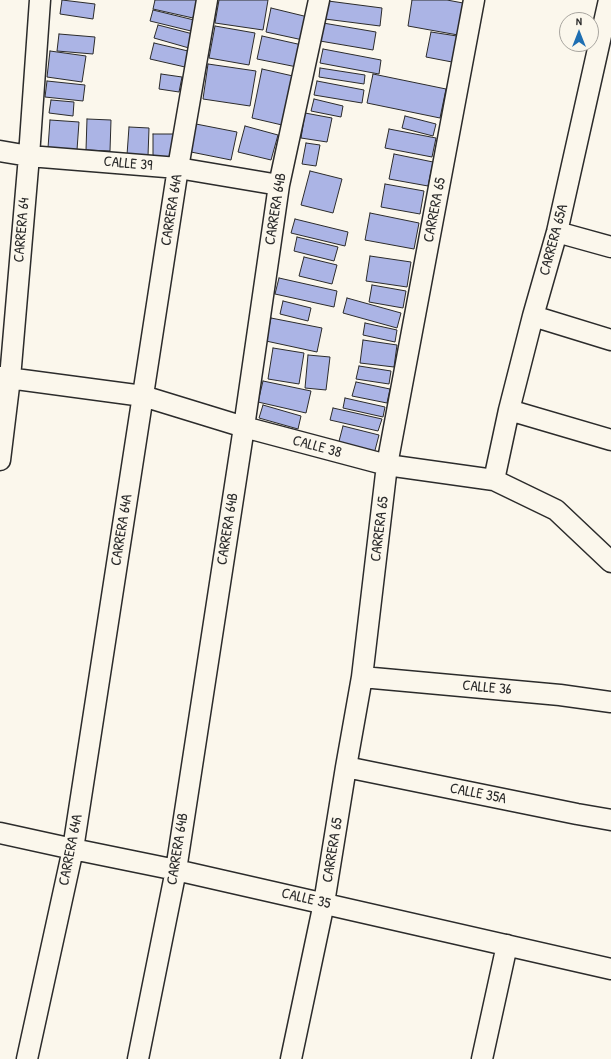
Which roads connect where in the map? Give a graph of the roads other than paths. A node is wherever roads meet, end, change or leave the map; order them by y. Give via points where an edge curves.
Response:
1 (40, 0) edge
2 (207, 0) edge
3 (319, 0) edge
4 (474, 0) edge
5 (609, 0) edge
6 (0, 151) edge
7 (29, 156) junction
8 (178, 168) junction
9 (279, 186) junction
10 (557, 232) junction
11 (611, 247) edge
12 (533, 316) junction
13 (611, 340) edge
14 (5, 377) edge
15 (143, 396) junction
16 (509, 410) junction
17 (244, 427) junction
18 (611, 440) edge
19 (0, 460) edge
20 (387, 465) junction
21 (494, 480) junction
22 (611, 562) edge
23 (362, 677) junction
24 (611, 702) edge
25 (346, 767) junction
26 (611, 820) edge
27 (0, 833) edge
28 (73, 849) junction
29 (176, 870) junction
30 (324, 903) junction
31 (507, 945) junction
32 (611, 969) edge
33 (27, 1059) edge
34 (138, 1059) edge
35 (291, 1059) edge
36 (482, 1059) edge

1 - 7 street, CARRERA 64
2 - 8 street, CARRERA 64A
3 - 9 street, CARRERA 64B
4 - 20 street, CARRERA 65
5 - 10 street, CARRERA 65A
6 - 7 street, CALLE 39
7 - 8 street, CALLE 39
7 - 14 street, CARRERA 64
8 - 9 street, CALLE 39
8 - 15 street, CARRERA 64A
9 - 17 street, CARRERA 64B
10 - 11 street
10 - 12 street, CARRERA 65A
12 - 13 street
12 - 16 street, CARRERA 65A
14 - 15 street, CALLE 38
14 - 19 street, CARRERA 64
15 - 17 street, CALLE 38
15 - 28 street, CARRERA 64A
16 - 18 street
16 - 21 street, CARRERA 65A
17 - 20 street, CALLE 38
17 - 29 street, CARRERA 64B
20 - 21 street, CALLE 38
20 - 23 street, CARRERA 65
21 - 22 street, CALLE 38 via 556,510
23 - 24 street, CALLE 36 via 560,694
23 - 25 street, CARRERA 65
25 - 26 street, CALLE 35A
25 - 30 street, CARRERA 65
27 - 28 street, CALLE 35
28 - 29 street, CALLE 35
28 - 33 street, CARRERA 64A
29 - 30 street, CALLE 35
29 - 34 street, CARRERA 64B
30 - 31 street, CALLE 35
30 - 35 street, CARRERA 65
31 - 32 street, CALLE 35
31 - 36 street

